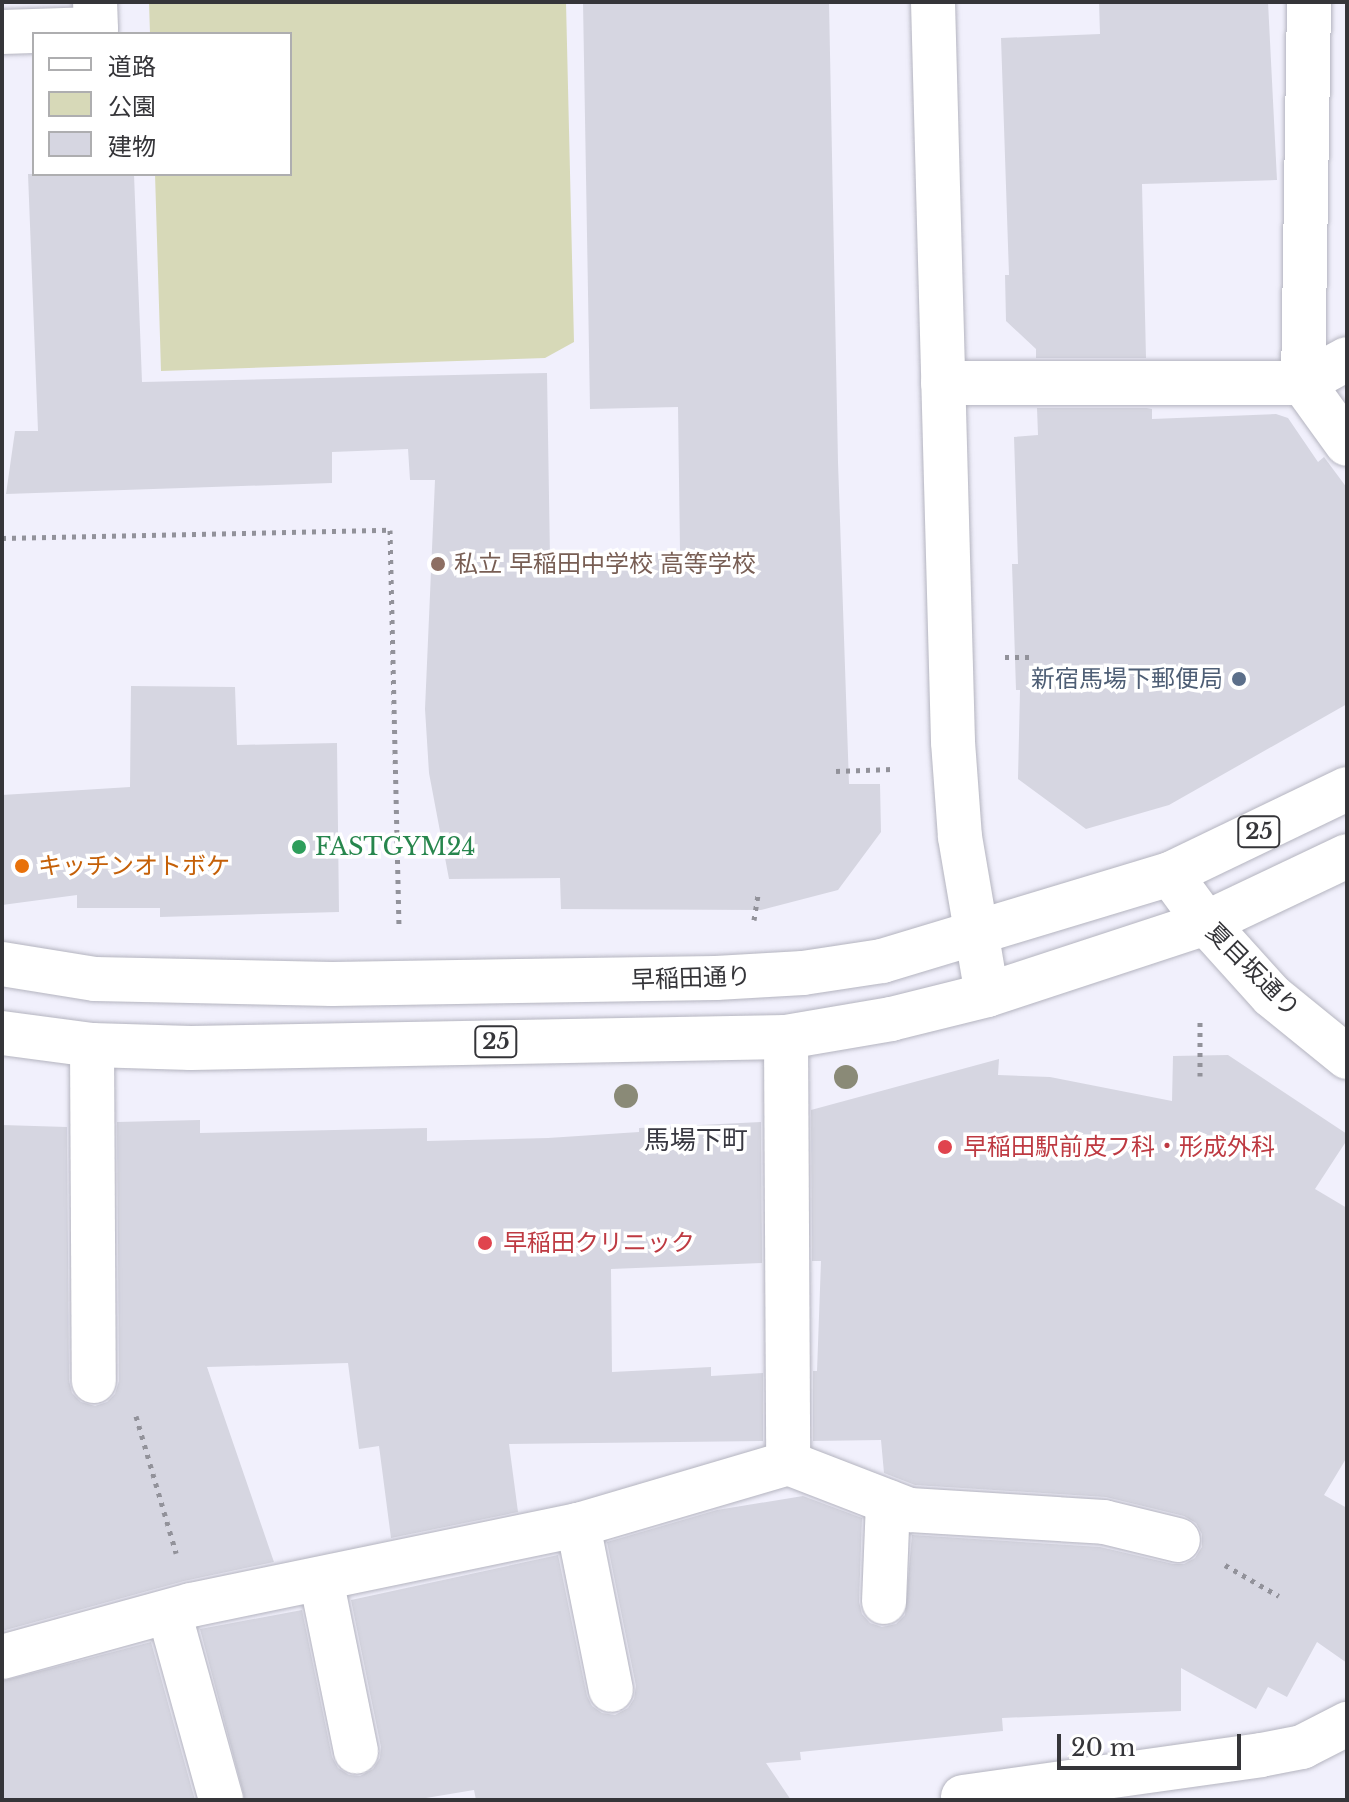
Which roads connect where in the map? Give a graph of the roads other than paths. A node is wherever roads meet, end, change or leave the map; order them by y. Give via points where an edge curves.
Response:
1 (95, 2) edge
2 (933, 2) edge
3 (1309, 2) edge
4 (2, 32) edge
5 (1347, 359) edge
6 (943, 383) junction
7 (1303, 383) junction
8 (1347, 444) edge
9 (1347, 789) edge
10 (1347, 856) edge
11 (1170, 874) junction
12 (1206, 923) junction
13 (974, 935) junction
14 (2, 964) edge
15 (987, 995) junction
16 (2, 1033) edge
17 (786, 1037) junction
18 (92, 1045) junction
19 (1347, 1057) edge
20 (94, 1381) road end
21 (788, 1463) junction
22 (888, 1502) junction
23 (578, 1525) junction
24 (1178, 1540) dead end
25 (321, 1579) junction
26 (884, 1602) dead end
27 (180, 1608) junction
28 (2, 1657) edge
29 (611, 1690) dead end
30 (1347, 1724) edge
31 (356, 1751) dead end
32 (963, 1797) dead end
33 (221, 1800) edge

1 - 4 street via 96,29
2 - 6 street
3 - 7 street
5 - 7 street
6 - 7 street
6 - 13 street via 953,742
7 - 8 street
9 - 11 street, 早稲田通り / 25
10 - 12 street, 25
11 - 12 street, 夏目坂通り
11 - 13 street, 早稲田通り / 25
12 - 15 street, 25
12 - 19 street, 夏目坂通り via 1272,996
13 - 14 street, 早稲田通り / 25 via 882,961 716,978 332,984 95,979
13 - 15 street
15 - 17 street, 25
16 - 18 street, 25
17 - 18 street, 25 via 191,1048
17 - 21 street
18 - 20 street
21 - 22 street
21 - 23 street
22 - 24 street via 910,1510 1104,1522
22 - 26 street
23 - 25 street
23 - 29 street
25 - 27 street
25 - 31 street
27 - 28 street
27 - 33 street
30 - 32 street via 1302,1747 1261,1755

